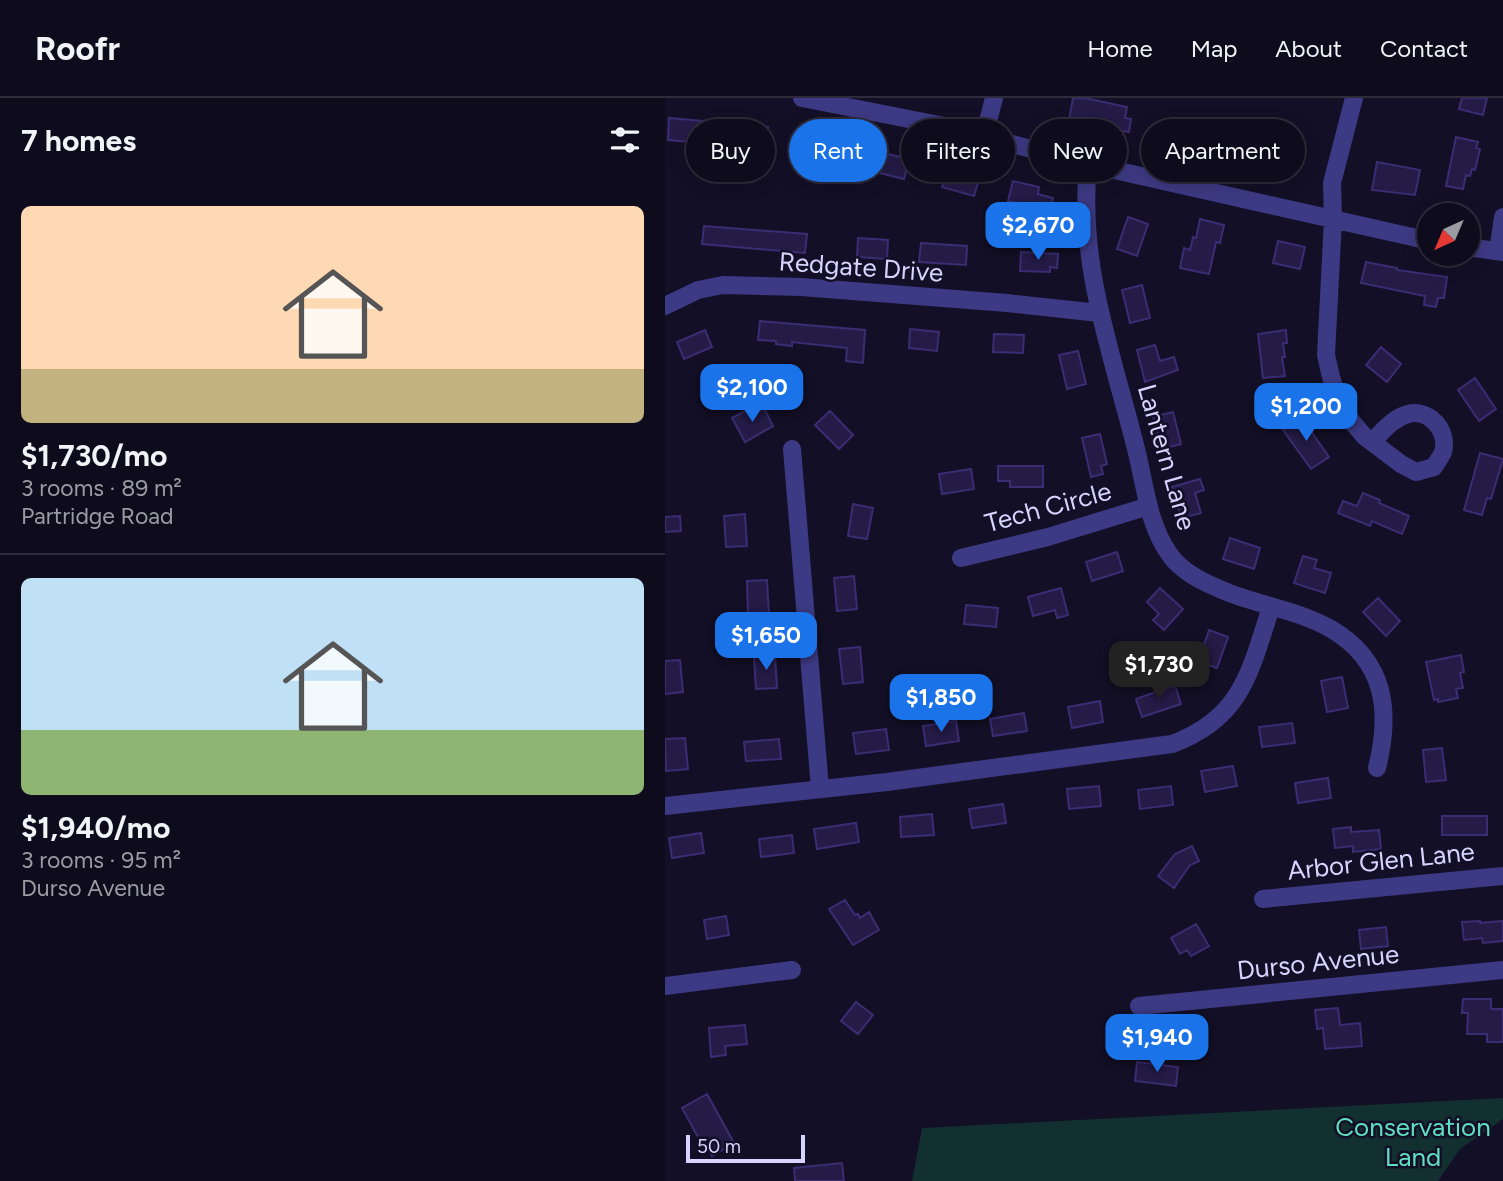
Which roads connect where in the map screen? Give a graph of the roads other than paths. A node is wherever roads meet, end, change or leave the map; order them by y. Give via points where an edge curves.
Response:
1 (802, 98) edge
2 (994, 98) edge
3 (1353, 98) edge
4 (908, 119) edge
5 (989, 119) edge
6 (1127, 173) edge
7 (1086, 182) edge
8 (1503, 218) edge
9 (1333, 219) junction
10 (1417, 238) edge
11 (1481, 249) edge
12 (1501, 252) edge
13 (665, 306) edge
14 (1099, 313) junction
15 (1372, 442) dead end
16 (792, 449) dead end
17 (1149, 506) junction
18 (961, 558) dead end
19 (1271, 607) junction
20 (1377, 768) dead end
21 (820, 789) junction
22 (665, 806) edge
23 (1503, 876) edge
24 (1263, 899) dead end
25 (792, 970) dead end
26 (1503, 970) edge
27 (665, 986) edge
28 (1139, 1006) dead end

1 - 4 street
2 - 5 street
3 - 9 street via 1332,183
6 - 9 street
7 - 14 street, Lantern Lane via 1089,257
8 - 12 street
9 - 10 street
9 - 15 street via 1326,355 1338,399
11 - 12 street
13 - 14 street, Redgate Drive via 698,290 723,285 801,287
14 - 17 street, Lantern Lane
16 - 21 street
17 - 18 street, Tech Circle
17 - 19 street, Lantern Lane via 1170,555 1186,572 1241,599
19 - 20 street, Lantern Lane via 1331,629 1357,648 1372,668 1385,718
19 - 21 street via 1240,693 1225,713 1188,738 1152,747
21 - 22 street
23 - 24 street, Arbor Glen Lane
25 - 27 street
26 - 28 street, Durso Avenue

